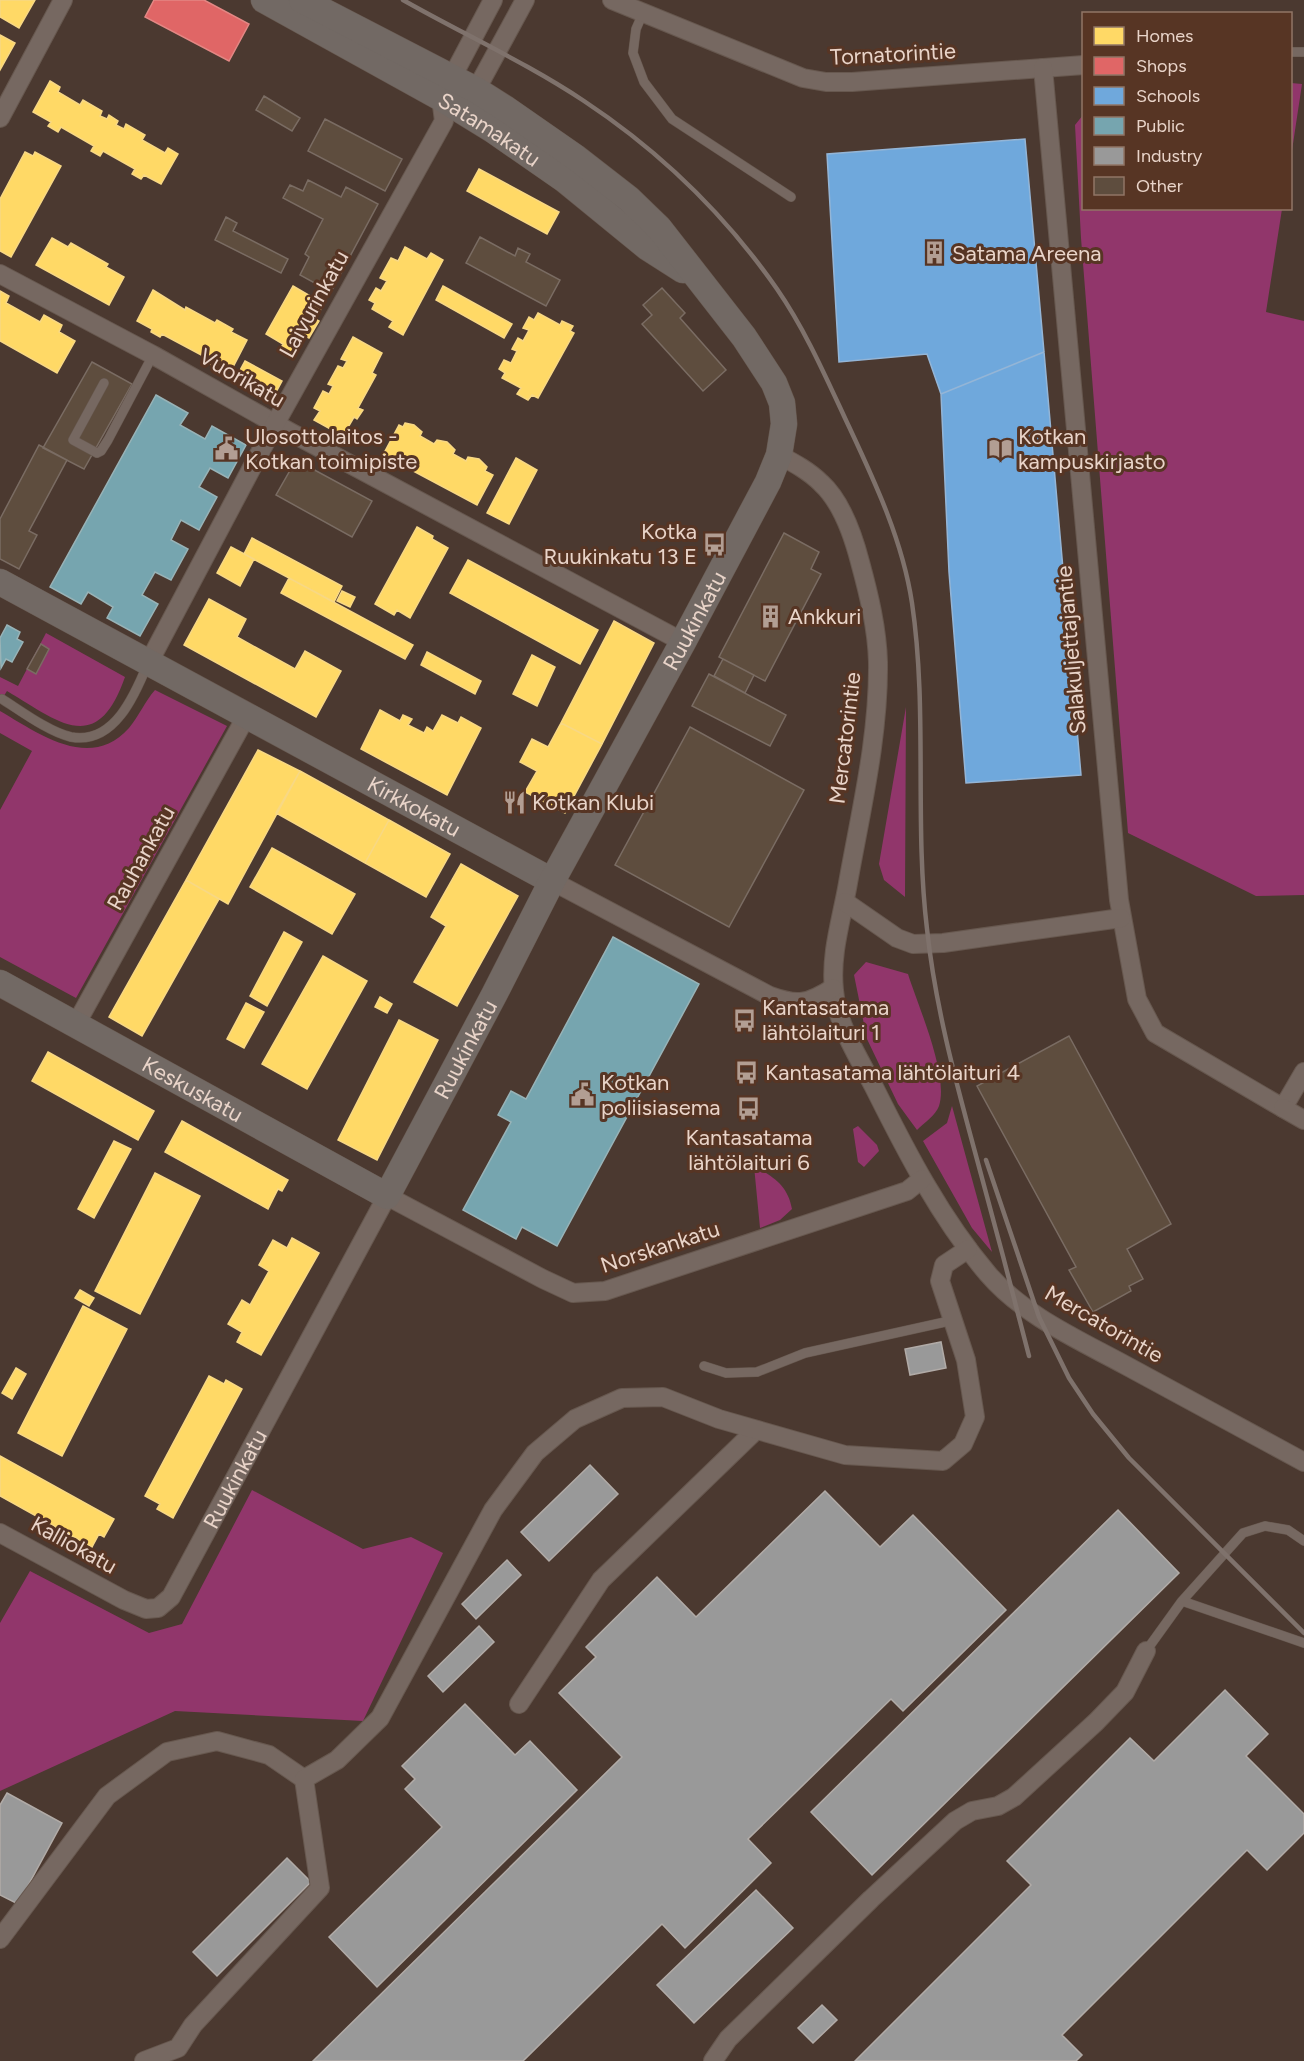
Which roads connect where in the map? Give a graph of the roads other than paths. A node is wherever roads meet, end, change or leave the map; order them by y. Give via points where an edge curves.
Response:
1 (63, 0) edge
2 (264, 0) edge
3 (302, 0) edge
4 (493, 0) edge
5 (525, 0) edge
6 (612, 0) edge
7 (644, 13) junction
8 (1082, 64) edge
9 (1043, 68) junction
10 (455, 100) junction
11 (0, 118) edge
12 (791, 197) dead end
13 (0, 274) edge
14 (153, 355) junction
15 (104, 383) dead end
16 (275, 424) junction
17 (779, 455) junction
18 (1, 585) edge
19 (683, 642) junction
20 (149, 662) junction
21 (2, 699) dead end
22 (247, 715) junction
23 (552, 881) junction
24 (845, 902) junction
25 (1121, 918) junction
26 (0, 983) edge
27 (833, 988) junction
28 (76, 1024) junction
29 (1304, 1072) edge
30 (1283, 1108) junction
31 (1304, 1120) edge
32 (922, 1179) junction
33 (387, 1196) junction
34 (968, 1249) junction
35 (954, 1320) junction
36 (704, 1366) dead end
37 (756, 1430) junction
38 (1304, 1462) edge
39 (0, 1533) edge
40 (1304, 1541) edge
41 (124, 1600) joint
42 (1182, 1601) junction
43 (1304, 1643) edge
44 (1146, 1651) joint
45 (519, 1704) dead end
46 (304, 1779) junction
47 (0, 1939) edge
48 (144, 2061) edge
49 (713, 2061) edge

1 - 11 street
2 - 10 main road, Satamakatu
3 - 10 main road, Satamakatu
4 - 10 street, Laivurinkatu
5 - 10 street
6 - 7 street, Tornatorintie
7 - 9 street, Tornatorintie via 803,78 826,82
7 - 12 lane via 636,29 633,53 644,82 672,119
8 - 9 street, Tornatorintie
9 - 25 street, Salakuljettajantie
10 - 16 street, Laivurinkatu
10 - 17 main road, Satamakatu via 575,157 659,228 774,383 782,403 784,424
13 - 14 street, Vuorikatu
14 - 15 lane via 108,440 97,453 73,440
14 - 16 street, Vuorikatu
16 - 19 street, Vuorikatu
16 - 20 street, Laivurinkatu
17 - 19 main road, Ruukinkatu
17 - 24 street, Mercatorintie via 823,484 836,500 857,549 872,606 878,659 877,699
18 - 20 main road, Kirkkokatu
19 - 23 main road, Ruukinkatu
20 - 21 lane via 120,718 97,735 81,738 63,734
20 - 22 main road, Kirkkokatu
22 - 23 main road, Kirkkokatu
22 - 28 street, Rauhankatu
23 - 27 street, Kirkkokatu via 770,996 801,1003
23 - 33 main road, Ruukinkatu
24 - 25 street via 897,938 914,944
24 - 27 street, Mercatorintie via 835,950
25 - 30 street, Salakuljettajantie via 1137,999 1155,1033
26 - 28 main road, Keskuskatu
27 - 32 street, Mercatorintie via 848,1038
28 - 33 main road, Keskuskatu
29 - 30 street
30 - 31 street, Salakuljettajantie
32 - 33 street, Norskankatu via 907,1191 605,1291 573,1293
32 - 34 street, Mercatorintie
33 - 41 street, Ruukinkatu via 171,1597 159,1608 146,1609
34 - 35 street via 944,1265 940,1281
34 - 38 street, Mercatorintie via 989,1276 1039,1317
35 - 36 lane via 805,1353 757,1372 726,1373
35 - 37 street via 966,1360 975,1418 963,1444 943,1461 845,1455
37 - 45 street via 601,1580
37 - 46 street via 663,1396 622,1398 574,1419 535,1453 493,1510 380,1718 337,1760
39 - 41 street, Kalliokatu
40 - 42 lane via 1288,1530 1264,1526 1243,1533
42 - 43 lane
42 - 44 lane
44 - 49 street via 1125,1692 1096,1722 1014,1797 955,1821 728,2039
46 - 47 street via 269,1755 218,1741 167,1752 107,1796
46 - 48 street via 320,1888 193,2025 178,2048

